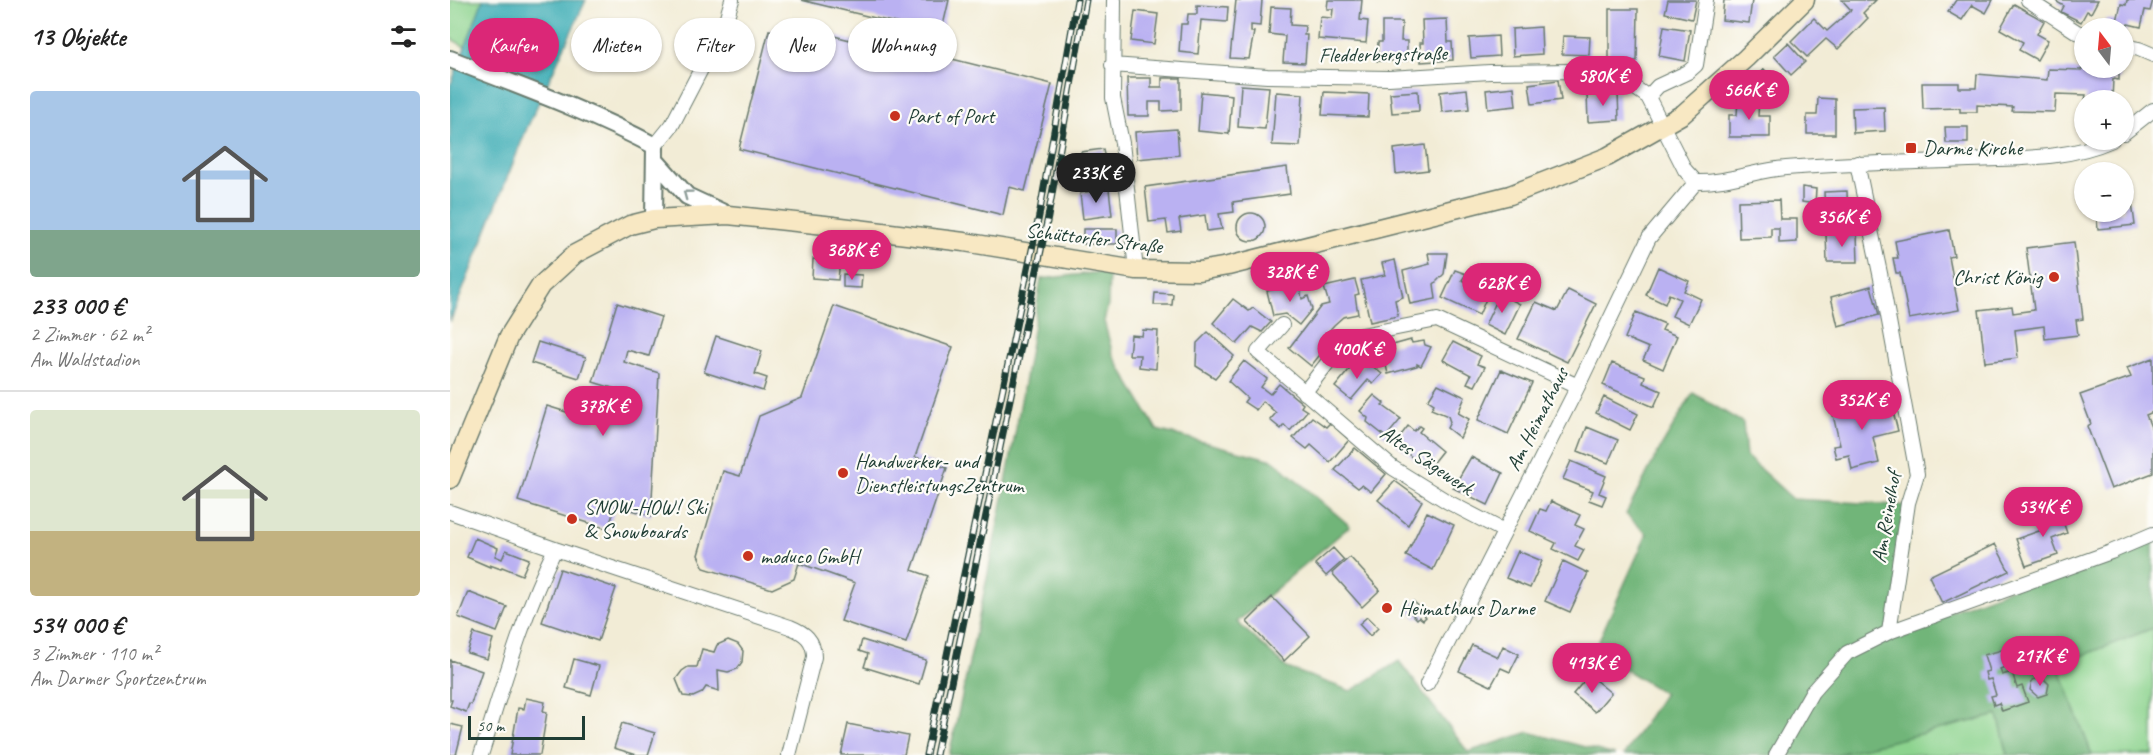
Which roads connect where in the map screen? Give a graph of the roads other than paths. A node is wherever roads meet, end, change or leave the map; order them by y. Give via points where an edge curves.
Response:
1 (732, 0) edge
2 (1114, 0) edge
3 (1706, 0) edge
4 (1805, 0) edge
5 (2028, 0) edge
6 (2074, 30) edge
7 (2134, 48) edge
8 (2153, 55) edge
9 (450, 59) edge
10 (1112, 65) junction
11 (1648, 97) junction
12 (2153, 110) edge
13 (2134, 125) edge
14 (1664, 127) junction
15 (2085, 150) edge
16 (655, 153) junction
17 (1857, 163) junction
18 (1696, 183) junction
19 (728, 215) junction
20 (654, 219) junction
21 (1136, 270) junction
22 (1282, 325) dead end
23 (1578, 386) junction
24 (1304, 393) junction
25 (450, 479) edge
26 (450, 512) edge
27 (1504, 531) junction
28 (2153, 534) edge
29 (555, 549) junction
30 (1889, 632) junction
31 (1427, 684) dead end
32 (481, 755) edge
33 (789, 755) edge
34 (1776, 755) edge

1 - 16 street via 725,23
2 - 10 street
3 - 11 street via 1696,65 1658,86
4 - 14 main road, Schüttorfer Straße via 1746,58
5 - 6 street
7 - 8 street
9 - 16 street via 623,129
10 - 11 street, Fledderbergstraße via 1267,76 1389,78 1490,72 1607,73
10 - 21 street
11 - 14 street
12 - 13 street
14 - 18 street via 1685,170
14 - 21 main road, Schüttorfer Straße via 1607,158 1510,195 1228,266 1199,271
15 - 17 street via 2049,157
19 -> 16 street via 687,196
16 - 20 street
17 - 18 street via 1774,168 1713,183
17 - 30 street, Am Reinelhof via 1917,474 1908,503
18 - 23 street, Am Heimathaus via 1649,238
19 - 20 main road, Schüttorfer Straße
19 - 21 main road, Schüttorfer Straße via 964,242
20 - 25 main road, Schüttorfer Straße via 630,225 575,254 541,285 509,336
22 - 24 street, Altes Sägewerk via 1258,352
23 - 24 street via 1437,320 1347,338
23 - 27 street, Am Heimathaus
24 - 27 street, Altes Sägewerk via 1394,468
26 - 29 street
27 - 31 street, Am Heimathaus
28 - 30 street
29 - 32 street via 514,653
29 - 33 street via 805,633 814,657
30 - 34 street via 1847,653 1812,692

